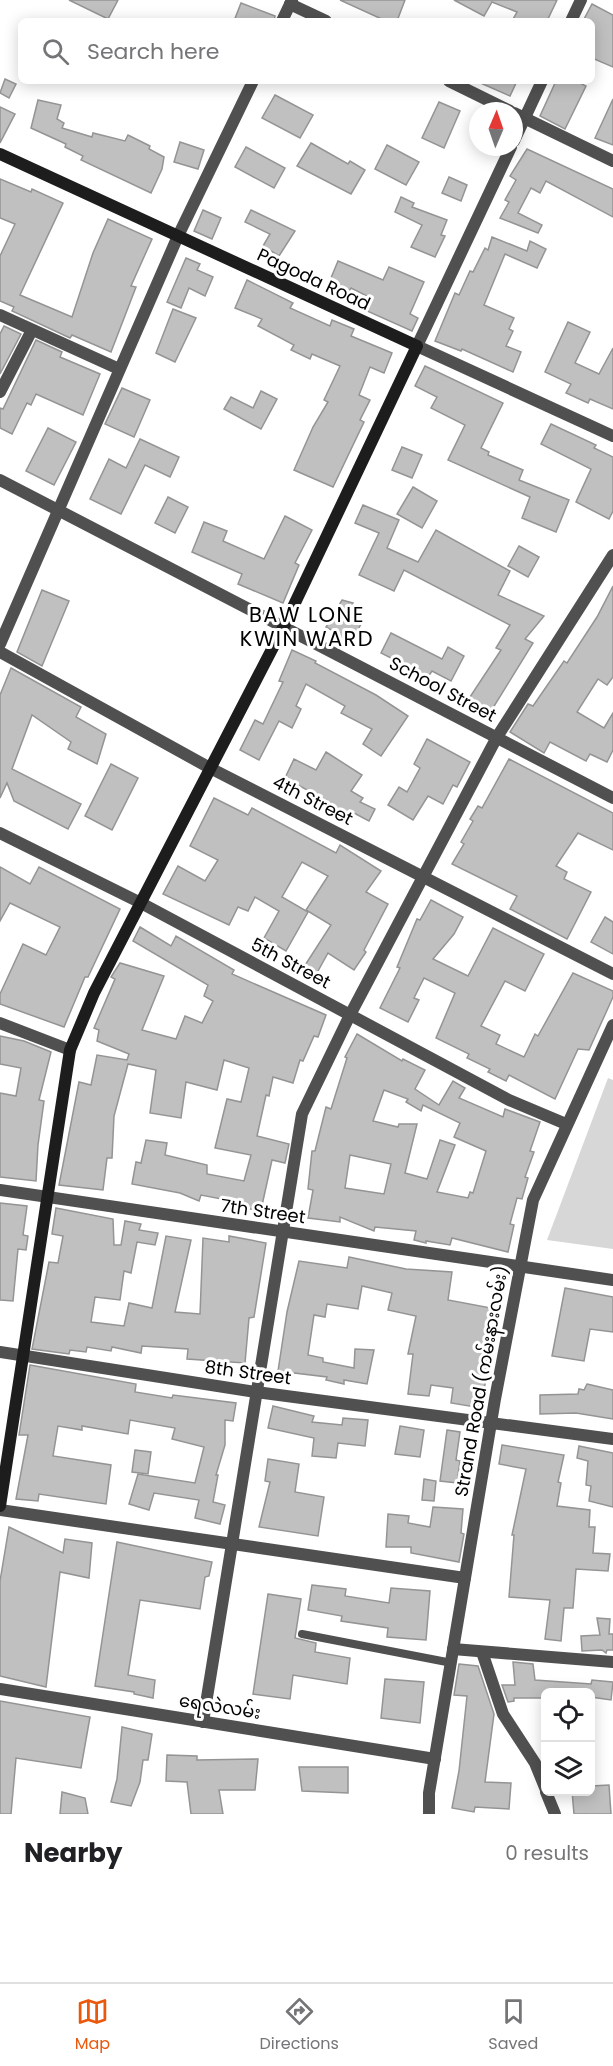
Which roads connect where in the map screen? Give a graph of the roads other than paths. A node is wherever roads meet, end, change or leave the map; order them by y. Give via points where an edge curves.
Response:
1 (581, 0) edge
2 (291, 2) edge
3 (283, 18) edge
4 (320, 18) edge
5 (572, 18) edge
6 (252, 84) edge
7 (455, 84) edge
8 (540, 84) edge
9 (492, 102) edge
10 (523, 105) edge
11 (523, 117) edge
12 (0, 154) edge
13 (507, 156) edge
14 (613, 161) edge
15 (178, 236) junction
16 (0, 315) edge
17 (32, 330) junction
18 (417, 346) junction
19 (119, 369) junction
20 (0, 392) edge
21 (613, 436) edge
22 (0, 480) edge
23 (57, 508) junction
24 (613, 555) edge
25 (284, 626) junction
26 (0, 644) edge
27 (0, 652) edge
28 (497, 737) junction
29 (210, 768) junction
30 (613, 798) edge
31 (0, 833) edge
32 (423, 877) junction
33 (141, 903) junction
34 (613, 974) edge
35 (350, 1015) junction
36 (0, 1023) edge
37 (613, 1025) edge
38 (70, 1050) junction
39 (566, 1124) junction
40 (0, 1191) edge
41 (47, 1198) junction
42 (282, 1232) junction
43 (520, 1266) junction
44 (613, 1280) edge
45 (0, 1352) edge
46 (23, 1356) junction
47 (256, 1392) junction
48 (491, 1422) junction
49 (613, 1439) edge
50 (0, 1508) edge
51 (232, 1544) junction
52 (465, 1578) junction
53 (302, 1634) dead end
54 (453, 1649) junction
55 (482, 1652) junction
56 (613, 1662) edge
57 (452, 1663) junction
58 (0, 1689) edge
59 (203, 1722) junction
60 (435, 1759) junction
61 (541, 1778) edge
62 (548, 1796) edge
63 (429, 1814) edge
64 (555, 1814) edge

1 - 5 street
2 - 3 street
2 - 4 street
6 - 15 street
7 - 9 street
8 - 10 street
11 - 14 street
12 - 15 main road, Pagoda Road
13 - 18 street
15 - 18 main road, Pagoda Road
15 - 19 street
16 - 17 street
17 - 19 street
17 - 20 street
18 - 21 street, Pagoda Road
18 - 25 main road
19 - 23 street
22 - 23 street, School Street
23 - 25 street, School Street
23 - 26 street
24 - 28 street
25 - 28 street, School Street
25 - 29 main road
27 - 29 street, 4th Street
28 - 30 street, School Street
28 - 32 street
29 - 32 street, 4th Street
29 - 33 main road
31 - 33 street, 5th Street
32 - 34 street, 4th Street
32 - 35 street
33 - 35 street, 5th Street
33 - 38 main road via 94,993
35 - 39 street, 5th Street via 509,1100
35 - 42 street via 302,1114
36 - 38 street
37 - 39 street, Strand Road (ကမ်းနားလမ်း)
38 - 41 main road
39 - 43 street, Strand Road (ကမ်းနားလမ်း) via 533,1200
40 - 41 street, 7th Street
41 - 42 street, 7th Street
41 - 46 main road
42 - 43 street, 7th Street
42 - 47 street
43 - 44 street, 7th Street
43 - 48 street, Strand Road (ကမ်းနားလမ်း)
45 - 46 street, 8th Street
46 - 47 street, 8th Street
46 - 50 main road
47 - 48 street, 8th Street
47 - 51 street
48 - 49 street, 8th Street
48 - 52 street, Strand Road (ကမ်းနားလမ်း)
50 - 51 street
51 - 52 street
51 - 59 street
52 - 54 street, Strand Road (ကမ်းနားလမ်း)
53 - 57 lane
54 - 55 street
54 - 57 street, Strand Road (ကမ်းနားလမ်း)
55 - 56 street
55 - 61 street via 503,1714
57 - 60 street, Strand Road (ကမ်းနားလမ်း)
58 - 59 street, ရေလဲလမ်း
59 - 60 street, ရေလဲလမ်း
60 - 63 street, Strand Road (ကမ်းနားလမ်း)
62 - 64 street

